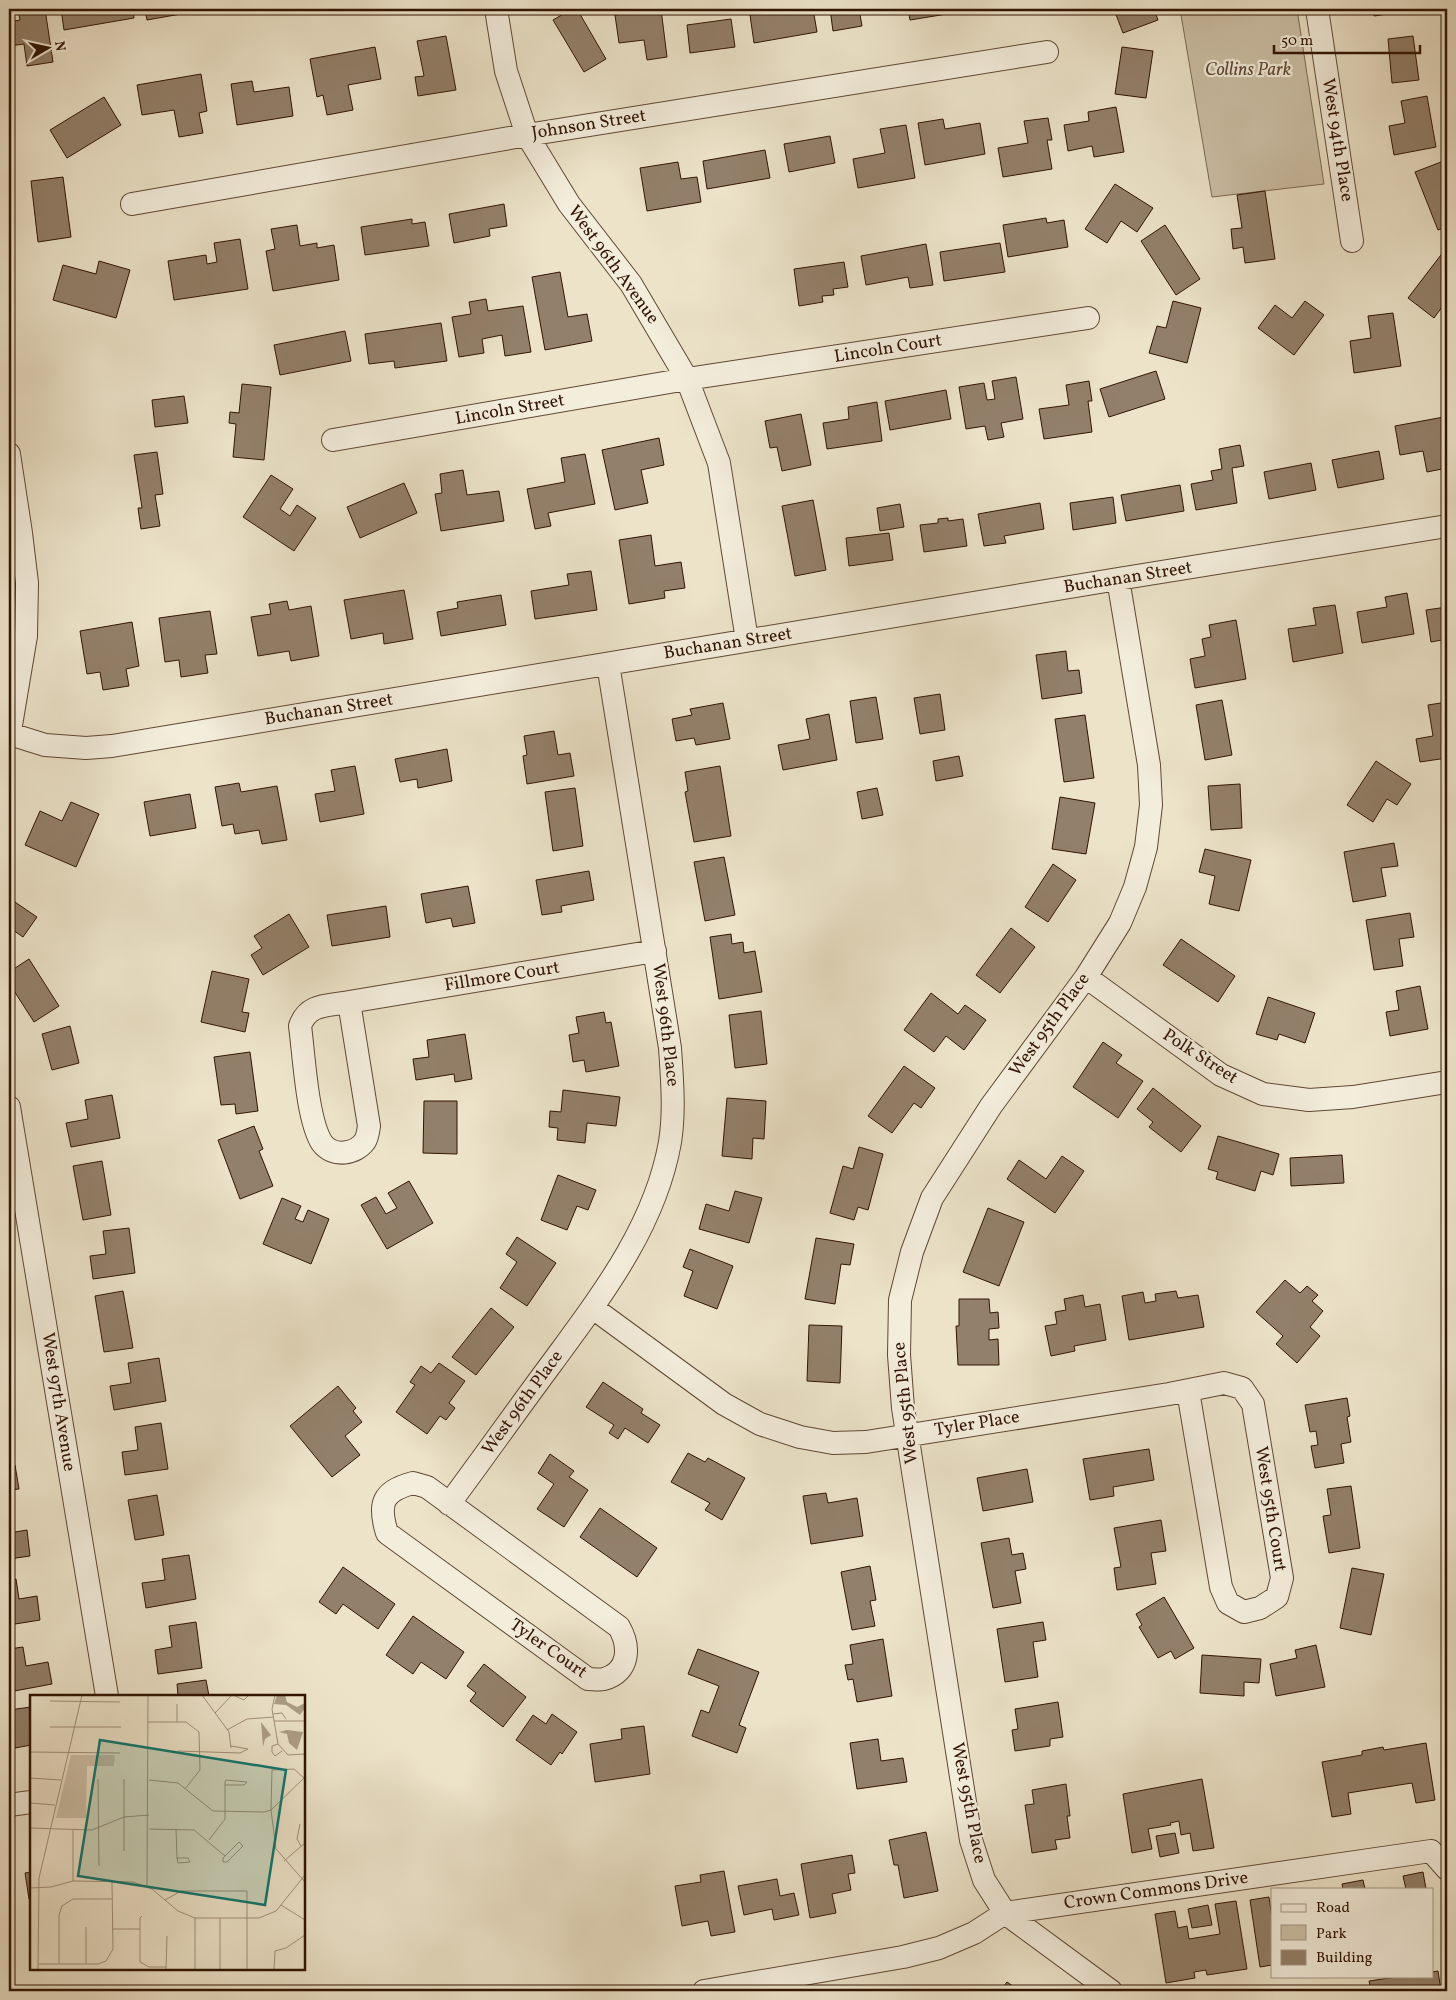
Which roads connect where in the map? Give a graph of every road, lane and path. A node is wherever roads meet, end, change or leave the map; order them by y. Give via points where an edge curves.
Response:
1 (496, 9) edge
2 (1317, 9) edge
3 (1047, 52) dead end
4 (527, 135) junction
5 (132, 204) dead end
6 (1352, 241) dead end
7 (1088, 318) dead end
8 (687, 379) junction
9 (333, 440) dead end
10 (9, 454) edge
11 (1447, 526) edge
12 (1118, 579) junction
13 (747, 640) junction
14 (608, 664) junction
15 (9, 736) edge
16 (656, 951) junction
17 (1086, 977) junction
18 (349, 1002) junction
19 (1447, 1082) edge
20 (9, 1107) edge
21 (593, 1308) junction
22 (1188, 1391) junction
23 (907, 1435) junction
24 (449, 1504) junction
25 (107, 1695) edge
26 (30, 1802) edge
27 (9, 1805) edge
28 (1447, 1869) edge
29 (1005, 1913) junction
30 (704, 1991) edge
31 (1112, 1991) edge

1 - 4 street, West 96th Avenue via 506,71
2 - 6 street, West 94th Place
3 - 4 street, Johnson Street
4 - 5 street, Johnson Street
4 - 8 street, West 96th Avenue via 569,204 631,284
7 - 8 street, Lincoln Court
8 - 9 street, Lincoln Street
8 - 13 street, West 96th Avenue via 719,463
10 - 15 street via 26,583 26,636
11 - 12 street, Buchanan Street
12 - 13 street, Buchanan Street
12 - 17 street, West 95th Place via 1149,765 1151,805 1146,847 1136,887 1120,924
13 - 14 street, Buchanan Street
14 - 15 street, Buchanan Street via 112,746 45,745
14 - 16 street, West 96th Place
16 - 18 street, Fillmore Court
16 - 21 street, West 96th Place via 674,1094 670,1142 659,1185 642,1228
17 - 19 street, Polk Street via 1221,1075 1263,1094 1318,1099 1353,1097
17 - 23 street, West 95th Place via 991,1106 932,1198 912,1252 900,1300 899,1355
18 - 18 street, Fillmore Court via 369,1126 366,1139 358,1149 335,1152 324,1145 315,1130 300,1026 304,1015 315,1008
20 - 25 street, West 97th Avenue
21 - 23 street, Tyler Place via 724,1404 760,1424 800,1437 833,1443 866,1442
21 - 24 street, West 96th Place
22 - 22 street, West 95th Court via 1221,1587 1228,1603 1244,1612 1260,1608 1277,1597 1282,1578 1253,1404 1242,1388 1224,1383
22 - 23 street, Tyler Place
23 - 29 street, West 95th Place via 972,1840 984,1880
24 - 24 street, Tyler Court via 427,1487 413,1483 401,1486 386,1497 381,1515 387,1533 588,1680 604,1679 617,1672 626,1661 626,1639 619,1627
26 - 27 street
28 - 29 street, Crown Commons Drive via 1431,1851
29 - 30 street via 974,1933 939,1948
29 - 31 street, West 95th Place

